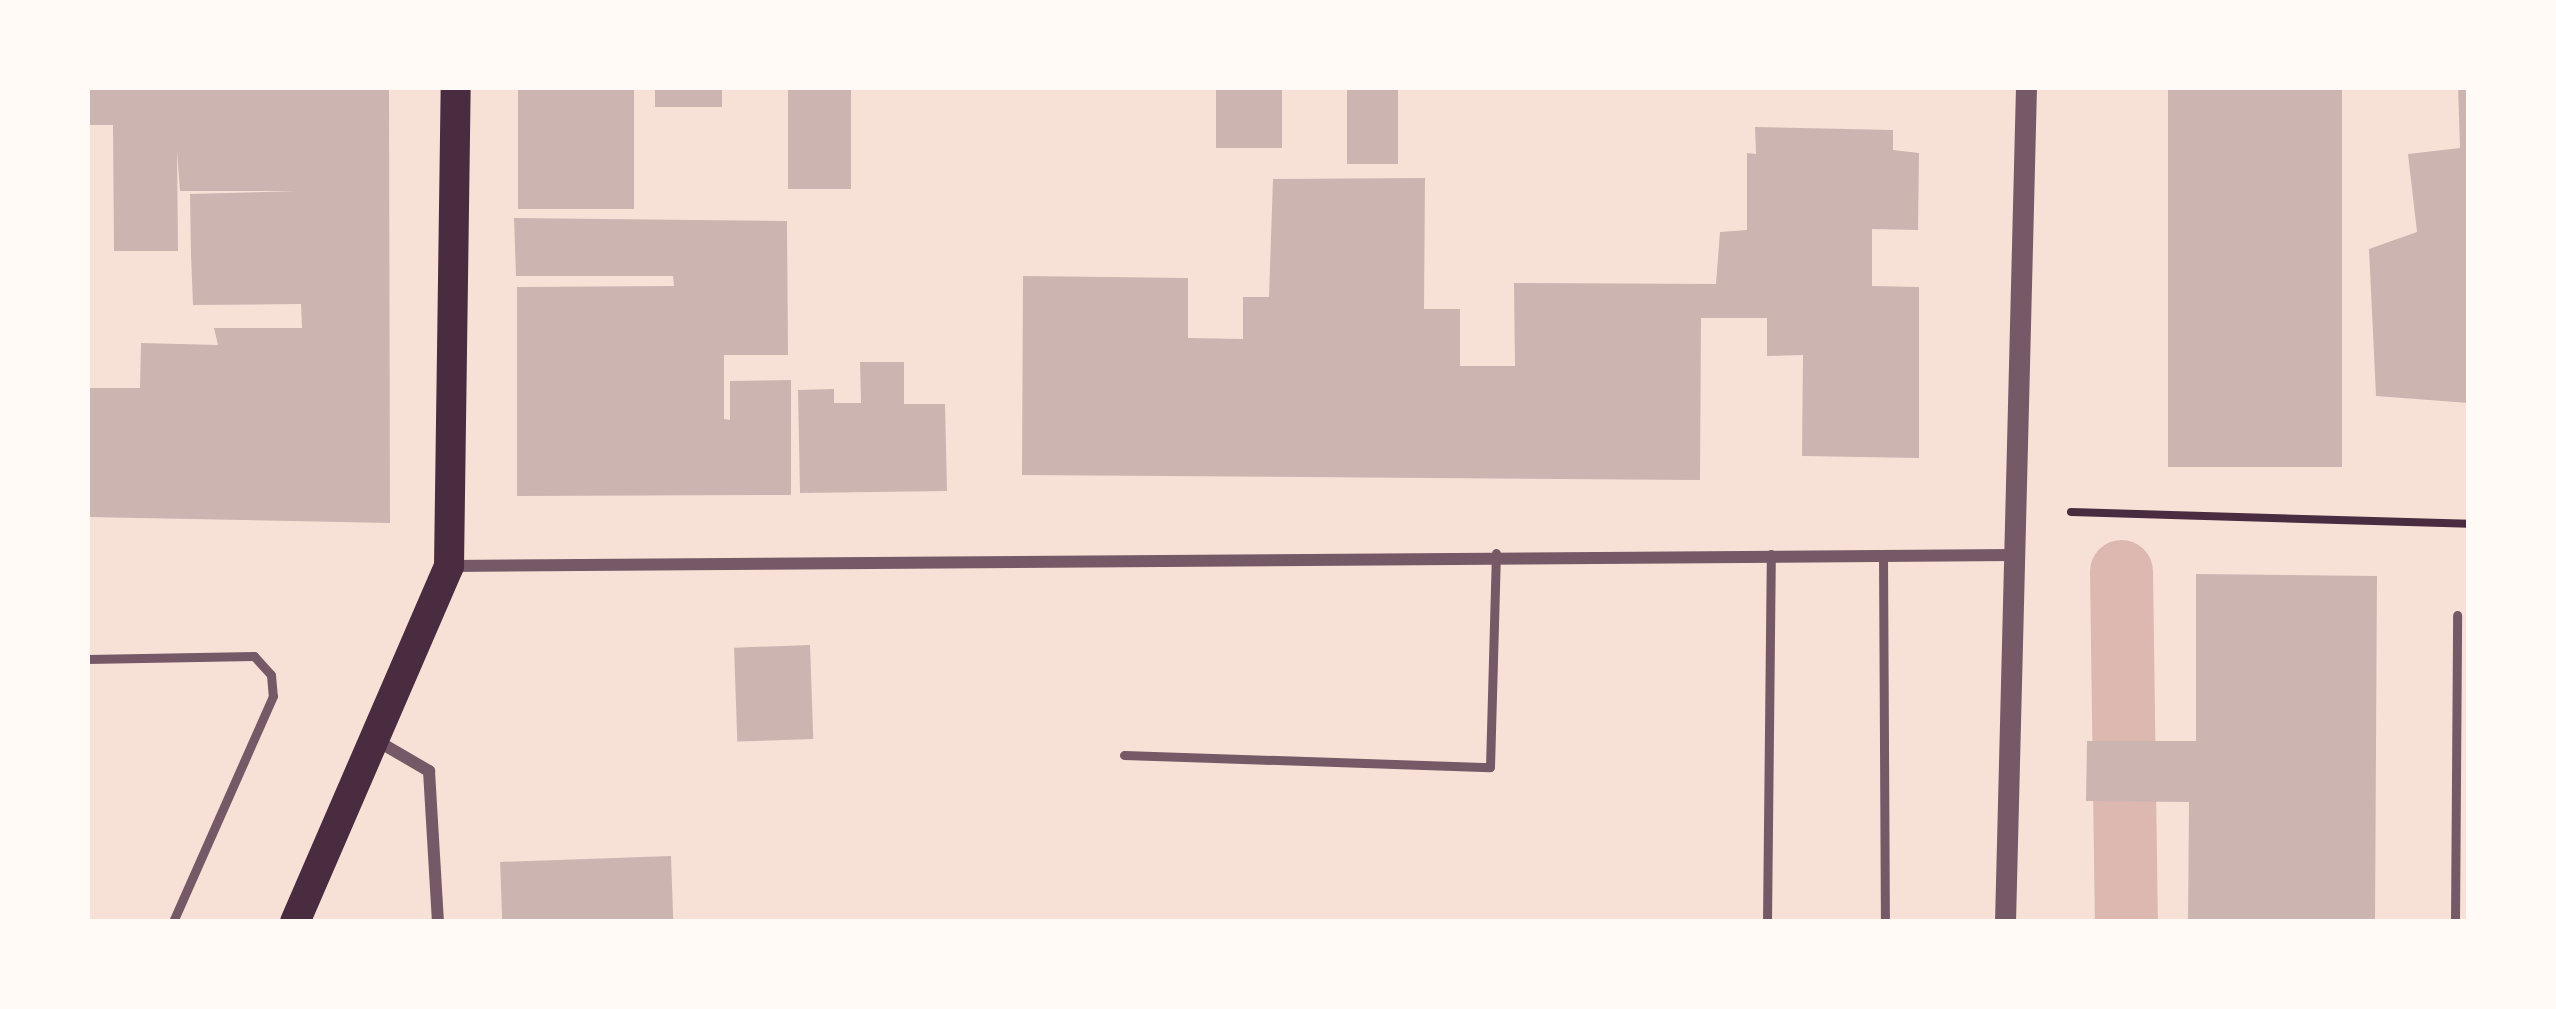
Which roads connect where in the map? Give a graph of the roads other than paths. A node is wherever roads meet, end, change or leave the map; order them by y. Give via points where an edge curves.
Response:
1 (456, 87) edge
2 (2026, 87) edge
3 (1496, 553) junction
4 (1771, 554) junction
5 (1882, 554) junction
6 (2014, 555) junction
7 (449, 566) junction
8 (2457, 615) dead end
9 (87, 659) edge
10 (374, 739) junction
11 (1124, 755) dead end
12 (173, 922) edge
13 (295, 922) edge
14 (438, 922) edge
15 (1767, 922) edge
16 (1886, 922) edge
17 (2005, 922) edge
18 (2456, 922) edge

1 - 7 main road
2 - 6 street
3 - 4 street
3 - 7 street
3 - 11 lane via 1490,766
4 - 5 street
4 - 15 lane
5 - 6 street
5 - 16 lane
6 - 17 street
7 - 10 main road
8 - 18 lane
9 - 12 lane via 254,656 272,675 273,696
10 - 13 main road
10 - 14 street via 429,771

